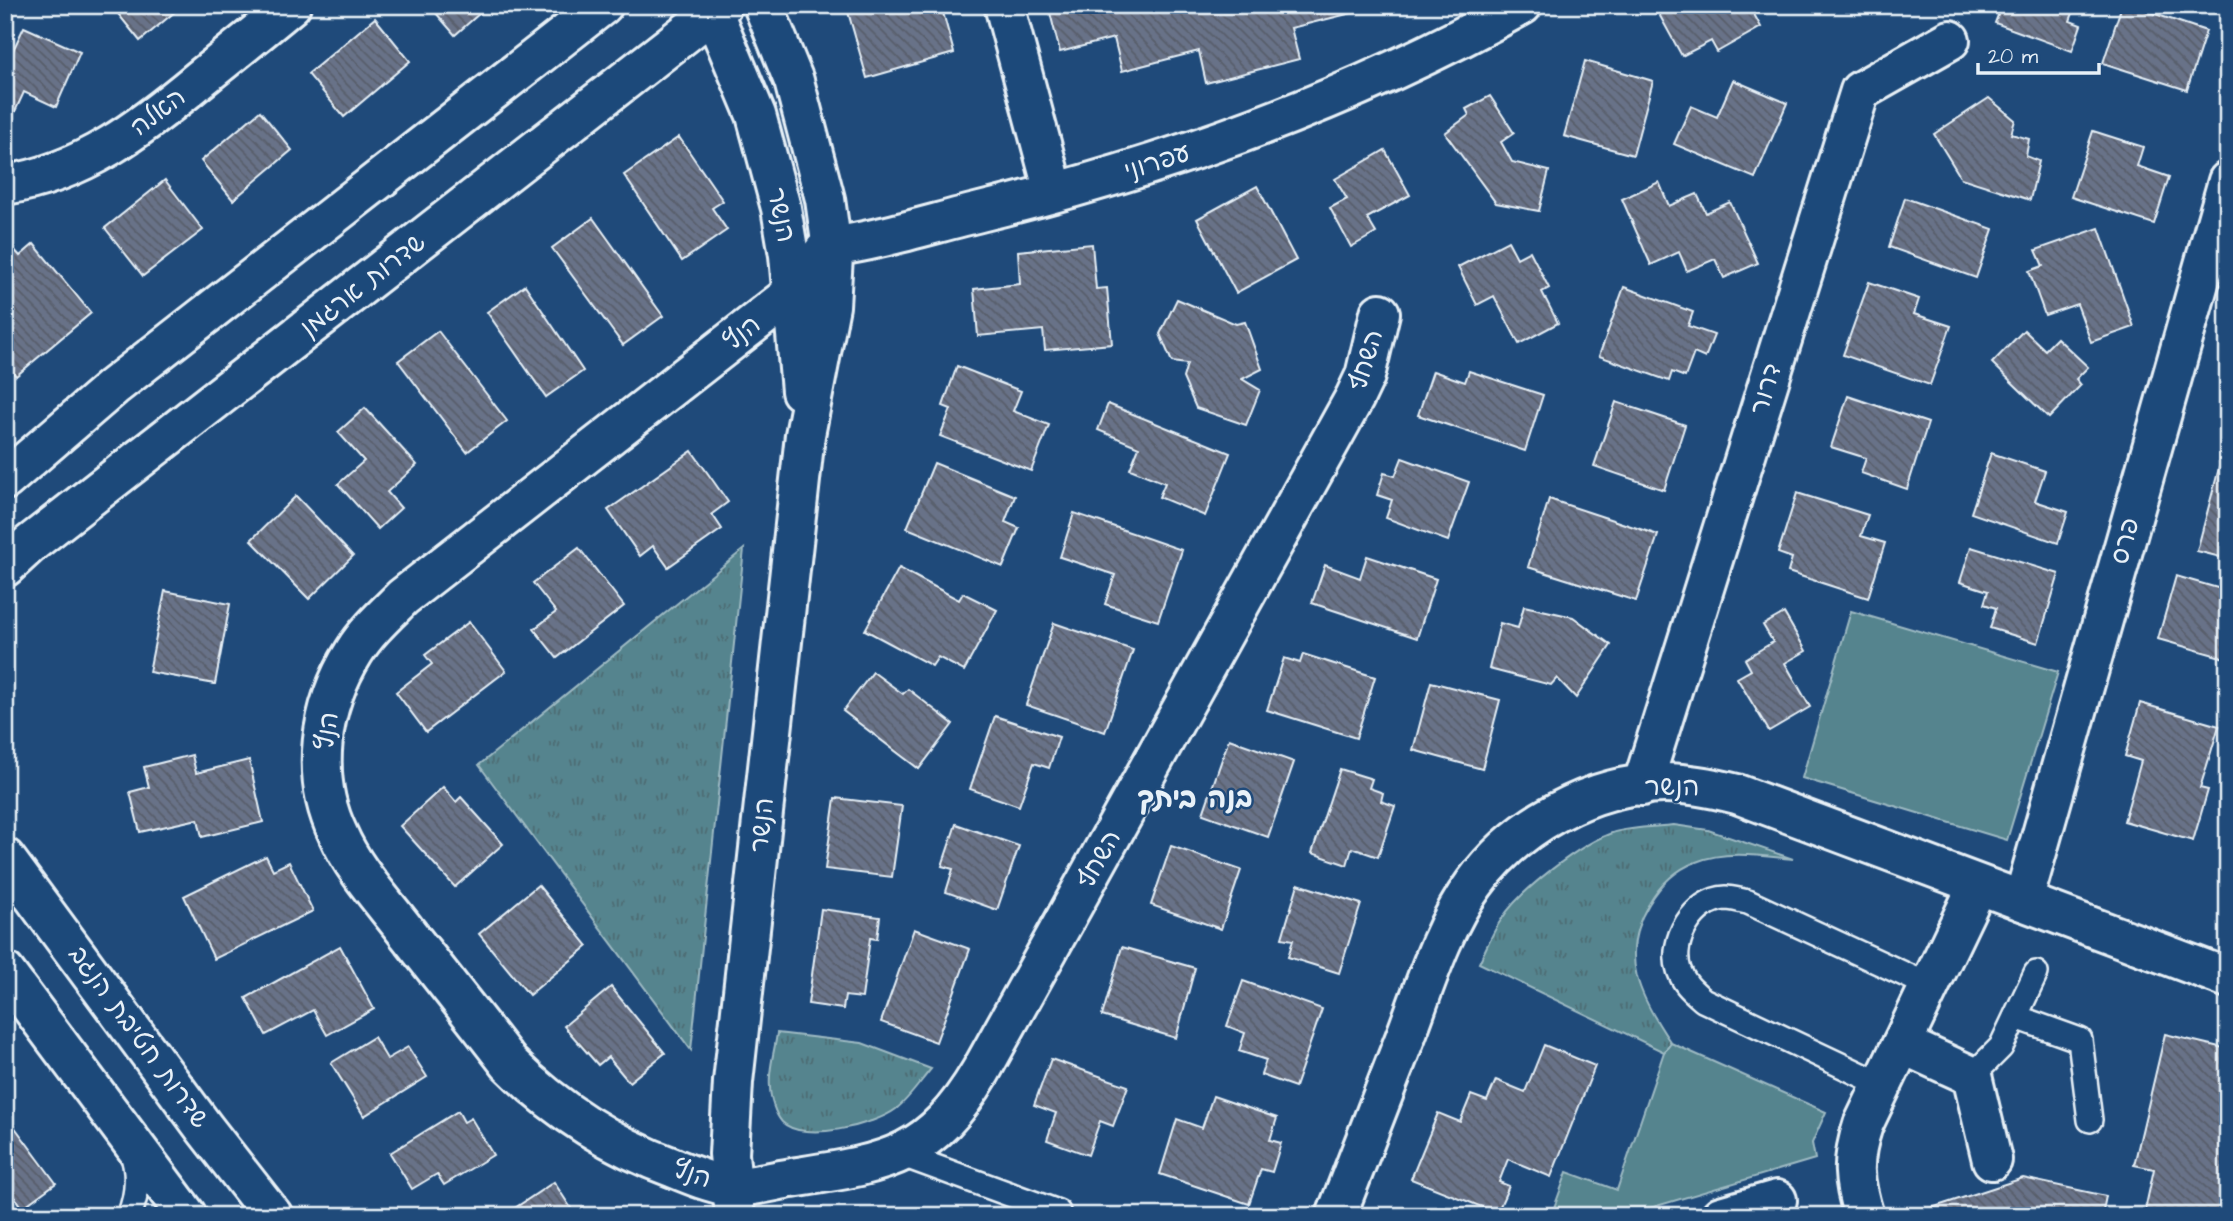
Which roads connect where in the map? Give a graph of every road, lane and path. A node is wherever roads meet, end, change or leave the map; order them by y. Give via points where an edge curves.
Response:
1 (603, 5) edge
2 (763, 5) edge
3 (1004, 5) edge
4 (1522, 5) edge
5 (715, 8) edge
6 (279, 9) edge
7 (1950, 40) dead end
8 (2228, 181) edge
9 (5, 185) edge
10 (1054, 192) junction
11 (832, 247) junction
12 (792, 293) junction
13 (1380, 313) dead end
14 (804, 435) junction
15 (5, 480) edge
16 (5, 567) edge
17 (1642, 786) junction
18 (5, 858) edge
19 (1978, 885) junction
20 (2023, 901) junction
21 (5, 972) edge
22 (2036, 973) dead end
23 (2228, 978) edge
24 (1930, 986) junction
25 (2016, 1017) junction
26 (1902, 1044) junction
27 (1972, 1076) junction
28 (1883, 1086) junction
29 (2090, 1120) dead end
30 (127, 1137) junction
31 (900, 1154) junction
32 (1992, 1160) dead end
33 (1777, 1200) dead end
34 (734, 1201) edge
35 (1058, 1212) dead end
36 (129, 1216) edge
37 (187, 1216) edge
38 (273, 1216) edge
39 (1336, 1216) edge
40 (1721, 1216) edge
41 (1864, 1216) edge

1 - 15 street via 113,387
2 - 11 street, הנשר via 794,81 825,199
3 - 10 street
4 - 10 street, עפרוני via 1388,73 1281,118 1186,153
5 - 12 street, הנשר via 770,161
5 - 16 street, שדרות ארגמן
6 - 9 street, האלה via 156,116 114,145 69,168
7 - 17 street, דרור via 1860,91
8 - 20 street, פרס
10 - 11 street, עפרוני
11 - 12 street
11 - 14 street, הנשר via 830,306
12 - 14 street, הנשר
12 - 34 street, הנץ via 377,622 337,684 321,756 325,795 337,834 361,873 509,1063 536,1090 598,1133
13 - 31 street, השחף via 1365,376 1355,397 981,1071 946,1120
14 - 34 street, הנשר via 733,1082 729,1154
17 - 19 street, הנשר via 1702,785 1737,794
17 - 39 street, הנשר via 1581,801 1541,821 1504,849 1473,884 1445,935
18 - 38 street, שדרות חטיבת הנגב
19 - 20 street, הנשר
19 - 24 street
20 - 23 street, הנשר
21 - 30 street
22 - 25 lane
24 - 26 street
24 - 28 lane via 1748,902 1726,898 1708,903 1693,914 1683,930 1678,967 1686,985 1703,1000
25 - 27 lane via 2001,1047
25 - 29 lane via 2080,1040
26 - 27 street
26 - 28 street
27 - 32 street
28 - 41 street via 1857,1144 1854,1184
30 - 36 lane via 137,1178
30 - 37 street
31 - 34 street, השחף
31 - 35 lane
33 - 40 street

